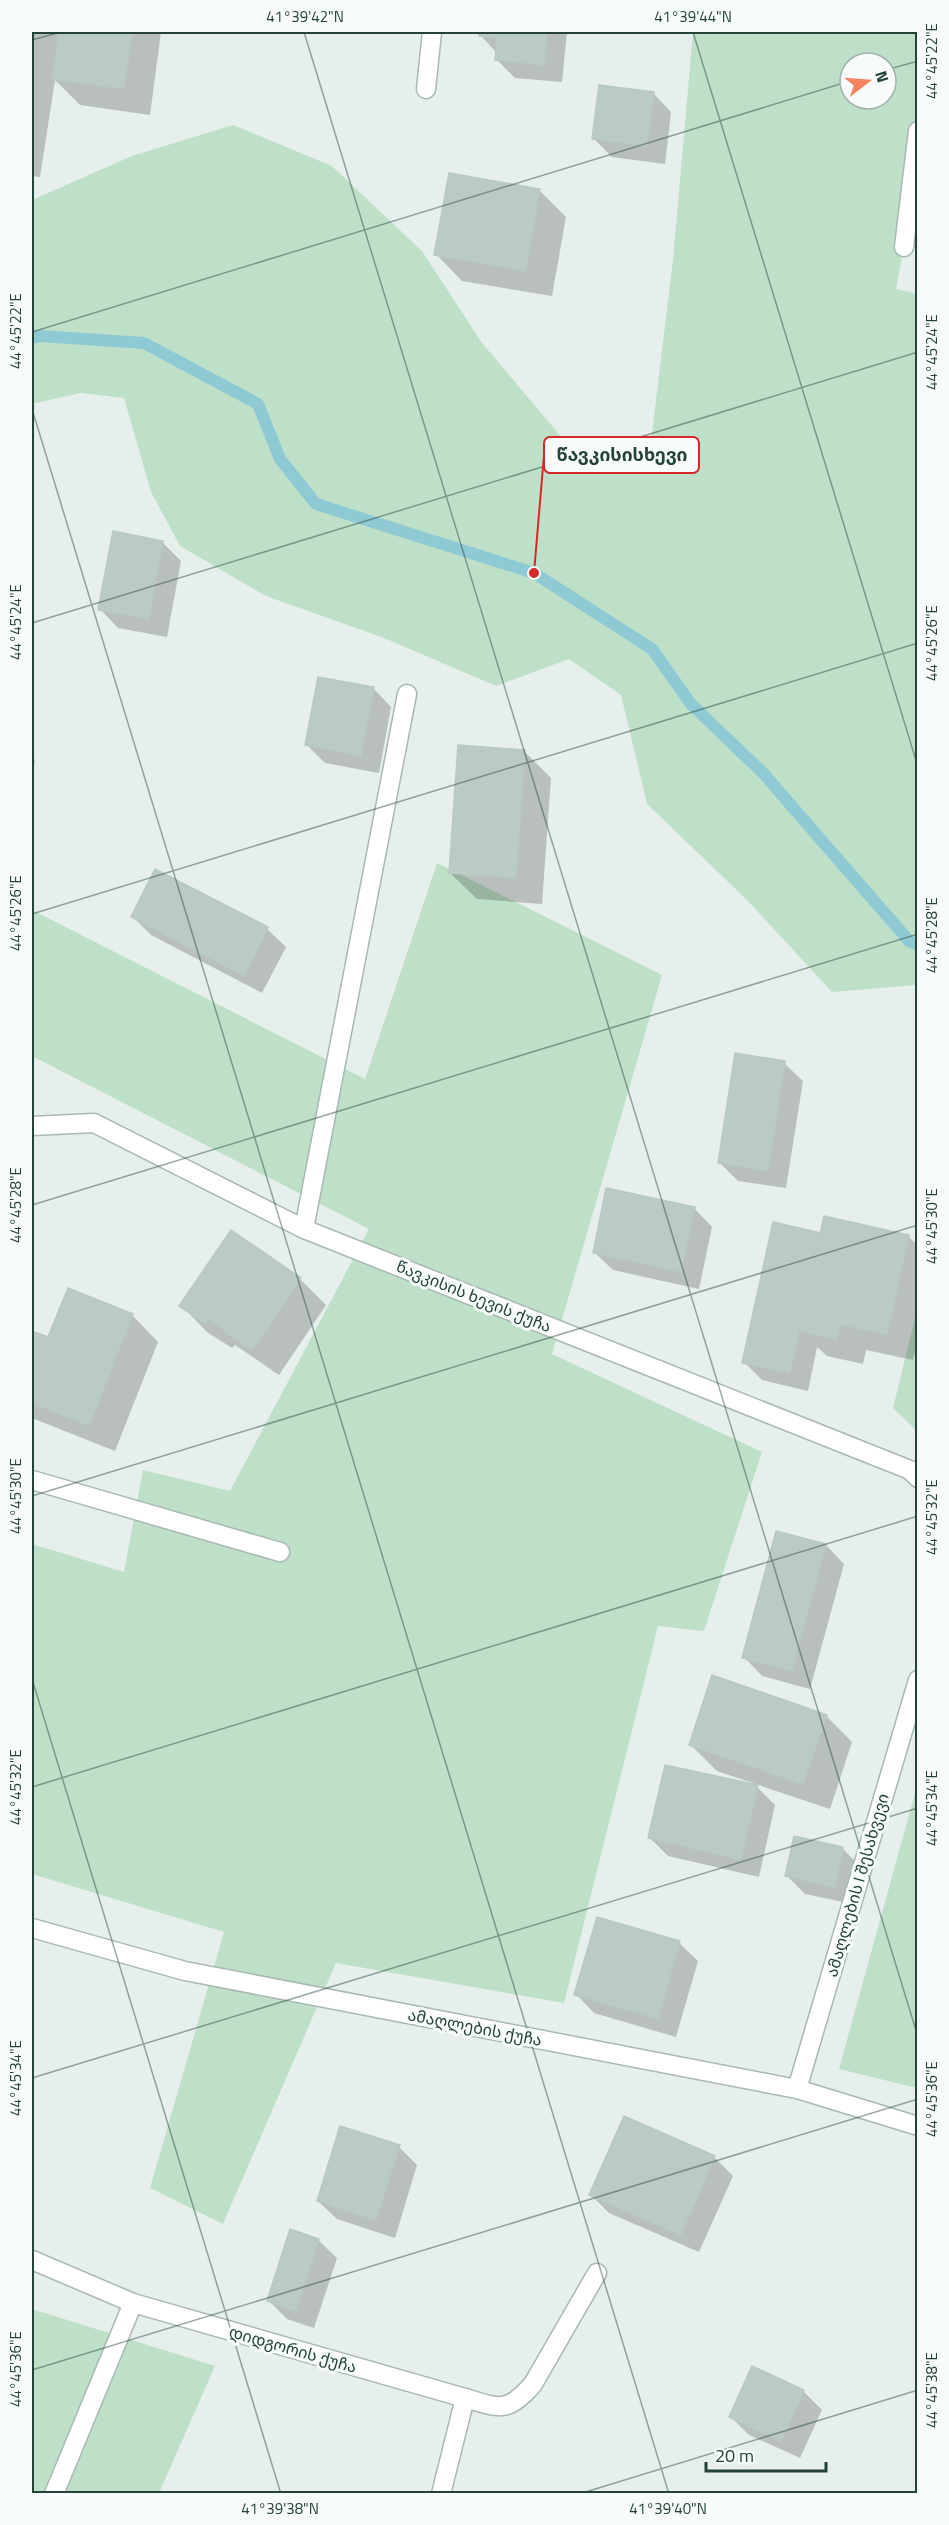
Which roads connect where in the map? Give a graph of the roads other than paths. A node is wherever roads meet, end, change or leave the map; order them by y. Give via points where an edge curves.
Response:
1 (432, 32) edge
2 (426, 89) dead end
3 (918, 131) edge
4 (904, 247) dead end
5 (407, 694) dead end
6 (32, 1126) edge
7 (304, 1229) junction
8 (918, 1478) edge
9 (32, 1480) edge
10 (280, 1552) dead end
11 (918, 1680) edge
12 (32, 1928) edge
13 (797, 2090) junction
14 (918, 2126) edge
15 (32, 2260) edge
16 (597, 2273) dead end
17 (133, 2303) junction
18 (465, 2398) junction
19 (54, 2493) edge
20 (441, 2493) edge

1 - 2 street
3 - 4 street
5 - 7 street
6 - 7 street, წავკისის ხევის ქუჩა via 94,1123
7 - 8 street, წავკისის ხევის ქუჩა via 910,1470
9 - 10 street
11 - 13 street, ამაღლების I შესახვევი
12 - 13 street, ამაღლების ქუჩა via 185,1971
13 - 14 street, ამაღლების ქუჩა
15 - 17 street, დიდგორის ქუჩა
16 - 18 street, დიდგორის ქუჩა via 533,2384 522,2396 510,2406 498,2408
17 - 18 street, დიდგორის ქუჩა
17 - 19 street
18 - 20 street

